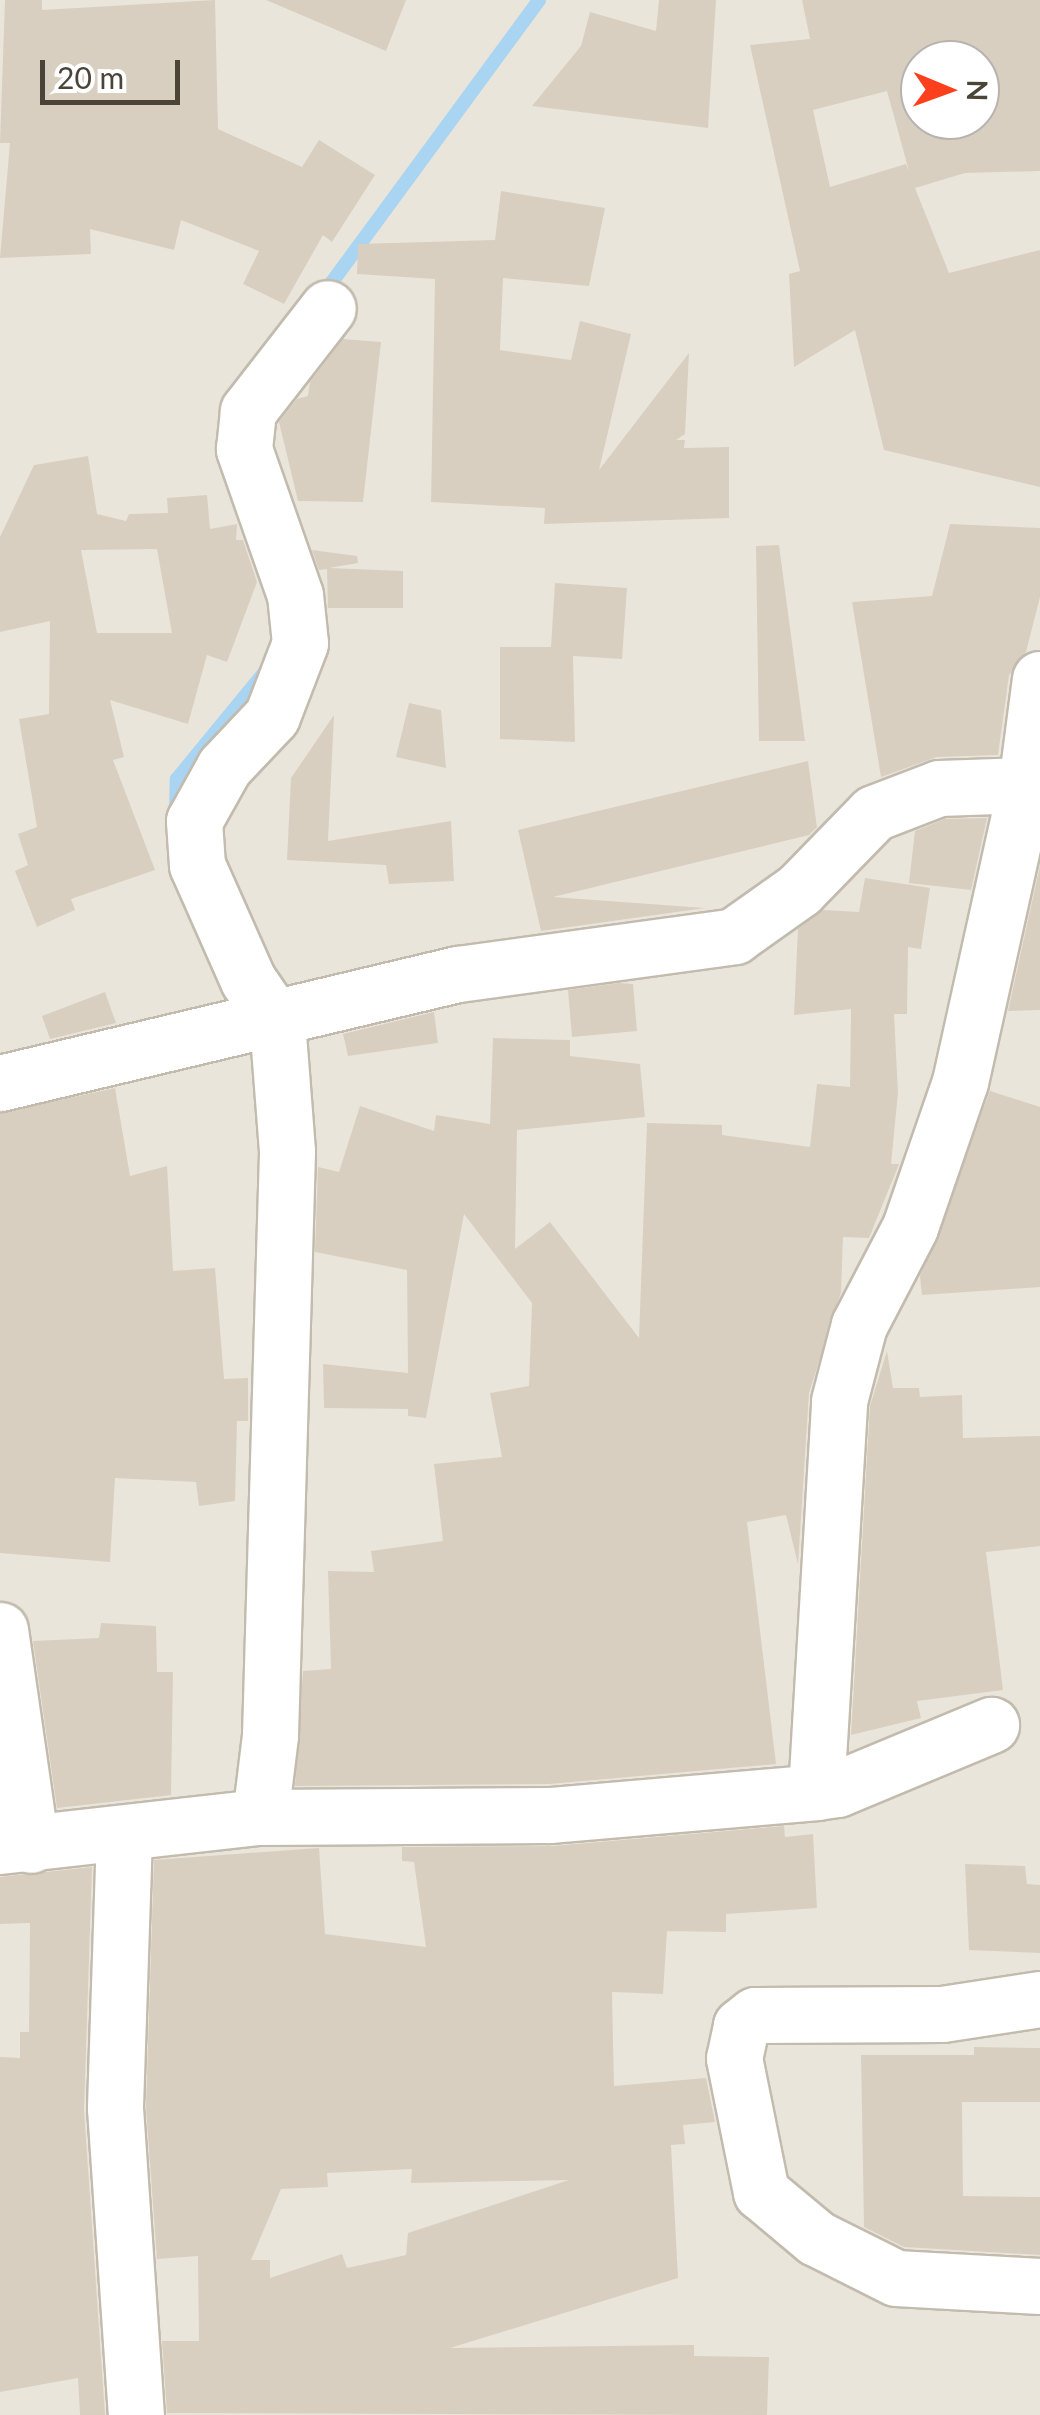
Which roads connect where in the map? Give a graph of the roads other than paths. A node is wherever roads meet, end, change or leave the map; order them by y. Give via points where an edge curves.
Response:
1 (328, 308) dead end
2 (1040, 679) edge
3 (1026, 785) junction
4 (277, 1022) junction
5 (0, 1083) edge
6 (0, 1630) edge
7 (991, 1725) dead end
8 (816, 1792) junction
9 (260, 1817) junction
10 (124, 1835) junction
11 (16, 1845) edge
12 (1040, 1999) edge
13 (1040, 2286) edge
14 (136, 2415) edge

1 - 4 street via 248,411 244,449 295,595 300,644 272,716 224,766 194,821 197,865 248,980
2 - 3 street
3 - 4 street via 939,788 874,813 799,890 734,936 458,974
3 - 8 street via 960,1082 910,1227 858,1325 839,1400
4 - 5 street
4 - 9 street via 287,1151 270,1734
6 - 11 street
7 - 8 street
8 - 9 street via 550,1815
9 - 10 street
10 - 11 street
10 - 14 street via 116,2108
12 - 13 street via 942,2014 755,2016 741,2026 734,2058 760,2192 816,2238 896,2278

